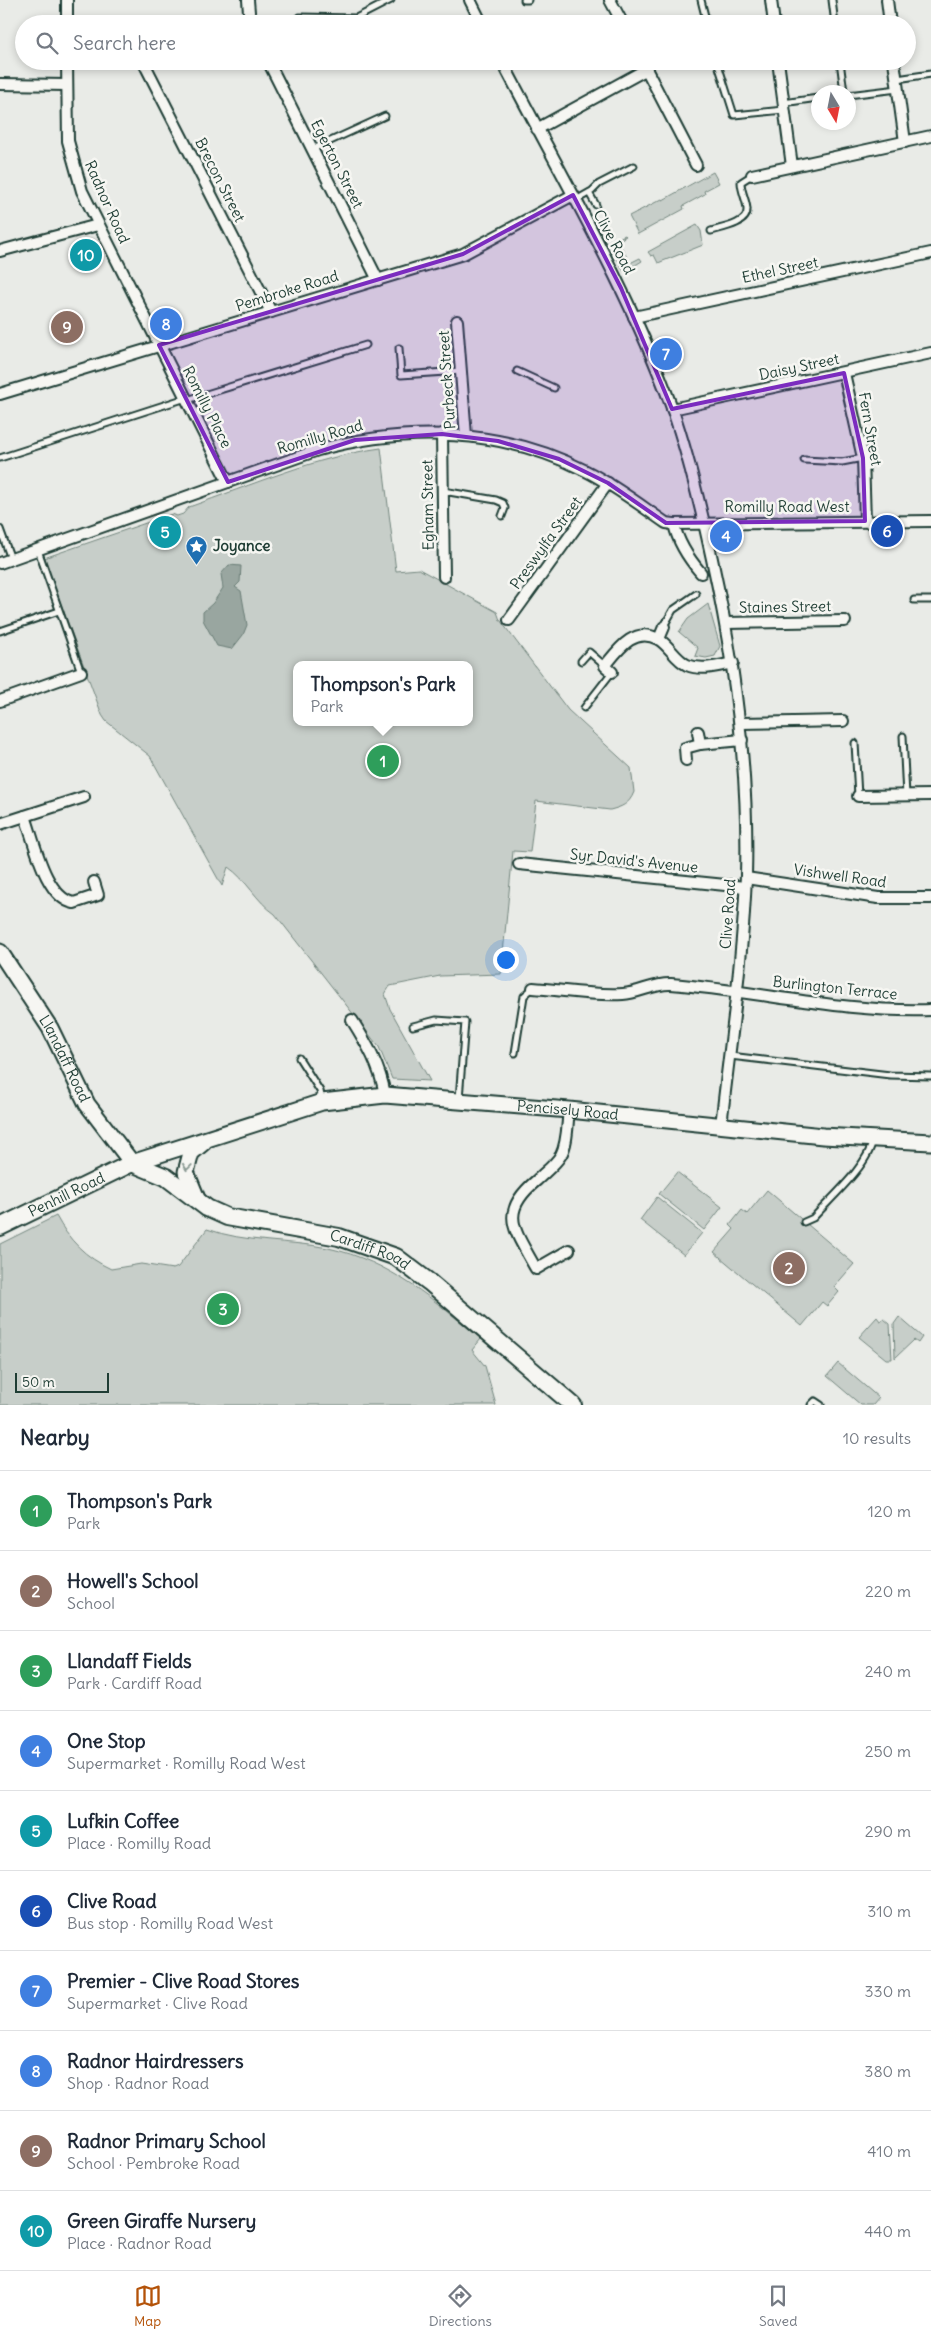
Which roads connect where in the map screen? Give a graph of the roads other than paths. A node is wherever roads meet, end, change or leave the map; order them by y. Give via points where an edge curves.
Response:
1 (67, 0) edge
2 (248, 0) edge
3 (391, 0) edge
4 (470, 0) edge
5 (610, 0) edge
6 (701, 0) edge
7 (771, 0) edge
8 (832, 0) edge
9 (887, 0) edge
10 (67, 15) edge
11 (249, 15) edge
12 (362, 15) edge
13 (478, 15) edge
14 (618, 15) edge
15 (705, 15) edge
16 (773, 15) edge
17 (834, 15) edge
18 (889, 15) edge
19 (67, 70) edge
20 (147, 70) edge
21 (273, 70) edge
22 (507, 70) edge
23 (636, 70) edge
24 (647, 70) edge
25 (720, 70) edge
26 (779, 70) edge
27 (841, 70) edge
28 (895, 70) edge
29 (931, 74) edge
30 (0, 84) edge
31 (67, 84) junction
32 (897, 84) junction
33 (843, 85) edge
34 (856, 93) edge
35 (811, 100) edge
36 (784, 106) junction
37 (385, 116) dead end
38 (537, 129) junction
39 (931, 136) edge
40 (905, 142) junction
41 (313, 149) junction
42 (696, 165) dead end
43 (634, 166) dead end
44 (792, 166) junction
45 (752, 176) joint
46 (589, 193) junction
47 (574, 197) junction
48 (596, 205) dead end
49 (98, 225) junction
50 (711, 231) dead end
51 (0, 251) edge
52 (931, 253) edge
53 (378, 280) junction
54 (271, 312) junction
55 (634, 317) junction
56 (457, 321) dead end
57 (159, 345) junction
58 (366, 345) dead end
59 (400, 348) dead end
60 (931, 353) edge
61 (461, 371) junction
62 (517, 371) dead end
63 (844, 372) junction
64 (554, 388) dead end
65 (0, 394) edge
66 (186, 399) junction
67 (672, 409) junction
68 (442, 434) junction
69 (466, 436) junction
70 (0, 458) edge
71 (863, 458) junction
72 (804, 460) dead end
73 (228, 482) junction
74 (608, 483) junction
75 (442, 491) junction
76 (502, 516) dead end
77 (931, 521) edge
78 (866, 522) junction
79 (704, 523) junction
80 (674, 524) junction
81 (0, 529) edge
82 (38, 550) junction
83 (11, 559) junction
84 (0, 563) edge
85 (701, 573) dead end
86 (444, 577) dead end
87 (696, 594) dead end
88 (914, 600) dead end
89 (931, 600) edge
90 (60, 611) junction
91 (508, 620) dead end
92 (845, 621) dead end
93 (726, 623) junction
94 (664, 627) joint
95 (0, 631) edge
96 (659, 639) junction
97 (581, 662) dead end
98 (733, 663) junction
99 (609, 669) junction
100 (81, 672) joint
101 (0, 701) edge
102 (584, 708) dead end
103 (843, 721) dead end
104 (741, 723) junction
105 (698, 732) dead end
106 (904, 736) dead end
107 (742, 740) junction
108 (855, 743) dead end
109 (700, 744) junction
110 (686, 760) dead end
111 (931, 795) edge
112 (858, 796) joint
113 (906, 796) junction
114 (84, 797) dead end
115 (26, 816) junction
116 (0, 824) edge
117 (519, 864) dead end
118 (94, 882) dead end
119 (746, 882) junction
120 (931, 898) edge
121 (0, 952) edge
122 (533, 988) joint
123 (735, 992) junction
124 (931, 1010) edge
125 (352, 1020) dead end
126 (413, 1026) dead end
127 (515, 1053) dead end
128 (729, 1056) junction
129 (300, 1058) dead end
130 (931, 1076) edge
131 (385, 1095) junction
132 (458, 1100) junction
133 (322, 1102) junction
134 (569, 1110) junction
135 (721, 1126) junction
136 (209, 1139) junction
137 (873, 1139) junction
138 (931, 1142) edge
139 (132, 1163) junction
140 (198, 1202) junction
141 (804, 1222) dead end
142 (0, 1228) edge
143 (569, 1250) dead end
144 (574, 1405) edge
145 (811, 1405) edge
146 (821, 1405) edge

1 - 10 street
2 - 11 street
3 - 12 lane
4 - 13 street
5 - 14 street
6 - 15 lane
7 - 16 street
8 - 17 lane
9 - 18 street
19 - 31 street, Radnor Road
20 - 54 street, Brecon Street
21 - 41 street, Egerton Street
22 - 38 street, Clive Road
23 - 38 street
24 - 42 street
25 - 36 lane via 734,115
26 - 36 street
27 - 33 lane
28 - 32 street
29 - 32 lane
30 - 31 street
31 - 49 street, Radnor Road via 68,141 73,164
32 - 34 lane
32 - 40 street
35 - 36 lane
36 - 44 street
37 - 41 lane
38 - 47 street, Clive Road
39 - 40 street
40 - 44 street
41 - 53 street, Egerton Street
43 - 46 lane via 599,184
44 - 45 street
45 - 50 lane via 741,182 748,210 746,217
46 - 47 lane
46 - 48 lane
47 - 53 street, Pembroke Road via 474,250
47 - 55 street, Clive Road
49 - 51 street
49 - 57 street, Radnor Road
52 - 55 street, Ethel Street
53 - 54 street, Pembroke Road
54 - 57 street, Pembroke Road
55 - 67 street, Clive Road
56 - 61 street, Purbeck Street
57 - 65 street, Pembroke Road
57 - 66 street, Romilly Place
58 - 66 lane
59 - 61 lane via 401,375
60 - 63 street, Daisy Street
61 - 69 street, Purbeck Street
62 - 64 lane
63 - 67 street, Daisy Street
63 - 71 street, Fern Street
66 - 70 lane
66 - 73 street, Romilly Place
67 - 79 street, Clive Road
68 - 69 street, Romilly Road
68 - 73 street, Romilly Road via 355,440
68 - 75 street, Egham Street
69 - 74 street, Romilly Road via 519,446 559,459
71 - 72 lane via 842,462
71 - 78 street, Fern Street
73 - 82 street, Romilly Road
74 - 80 street, Romilly Road via 666,522
74 - 91 street, Preswylfa Street
75 - 76 lane via 496,500 503,503
75 - 86 street, Egham Street
77 - 78 street, Romilly Road West
78 - 79 street, Romilly Road West
79 - 80 street, Romilly Road
79 - 93 street, Clive Road
80 - 85 street via 688,557
81 - 83 lane
82 - 83 street, Romilly Road
82 - 90 lane
83 - 84 street, Romilly Road
87 - 94 lane via 673,610
88 - 89 lane
90 - 95 lane
90 - 100 lane
92 - 93 street, Staines Street
93 - 98 street, Clive Road
94 - 96 street
96 - 98 street via 688,665 704,667
96 - 99 street via 647,636 631,638 625,642
97 - 99 lane via 588,652
98 - 104 street, Clive Road
99 - 102 lane
100 - 101 street
103 - 104 street
104 - 107 street, Clive Road
105 - 109 street
106 - 113 lane
107 - 109 street
107 - 119 street, Clive Road
108 - 112 lane
109 - 110 street via 685,748
111 - 113 street
112 - 113 street
114 - 115 street
115 - 116 street
115 - 118 street via 44,874 60,898 74,903 98,895
117 - 119 street, Syr David's Avenue
119 - 120 street, Vishwell Road via 878,898
119 - 123 street, Clive Road
121 - 139 main road, Llandaff Road via 50,1028 87,1104
122 - 123 street, Burlington Terrace via 617,994 669,984
122 - 127 lane via 524,996
123 - 124 street, Burlington Terrace via 846,1006
123 - 128 street, Clive Road
125 - 131 street via 373,1055
126 - 132 lane via 436,1020 465,1022
128 - 130 lane via 890,1076
128 - 135 street, Clive Road
129 - 133 lane via 320,1091
131 - 132 main road, Pencisely Road
131 - 133 main road, Pencisely Road
132 - 134 main road, Pencisely Road
133 - 136 main road, Pencisely Road
134 - 135 main road, Pencisely Road
134 - 143 street via 562,1154 521,1193 512,1214 514,1229 536,1269
135 - 137 main road, Pencisely Road
136 - 139 main road, Pencisely Road
136 -> 140 main road, Pencisely Road via 191,1153 186,1166 187,1179
137 - 138 main road, Pencisely Road
137 - 141 lane via 855,1171 813,1218
139 - 140 main road, Cardiff Road via 166,1177
139 - 142 main road, Penhill Road
140 - 144 main road, Cardiff Road via 226,1217 339,1237 396,1257
145 - 146 lane via 815,1401

